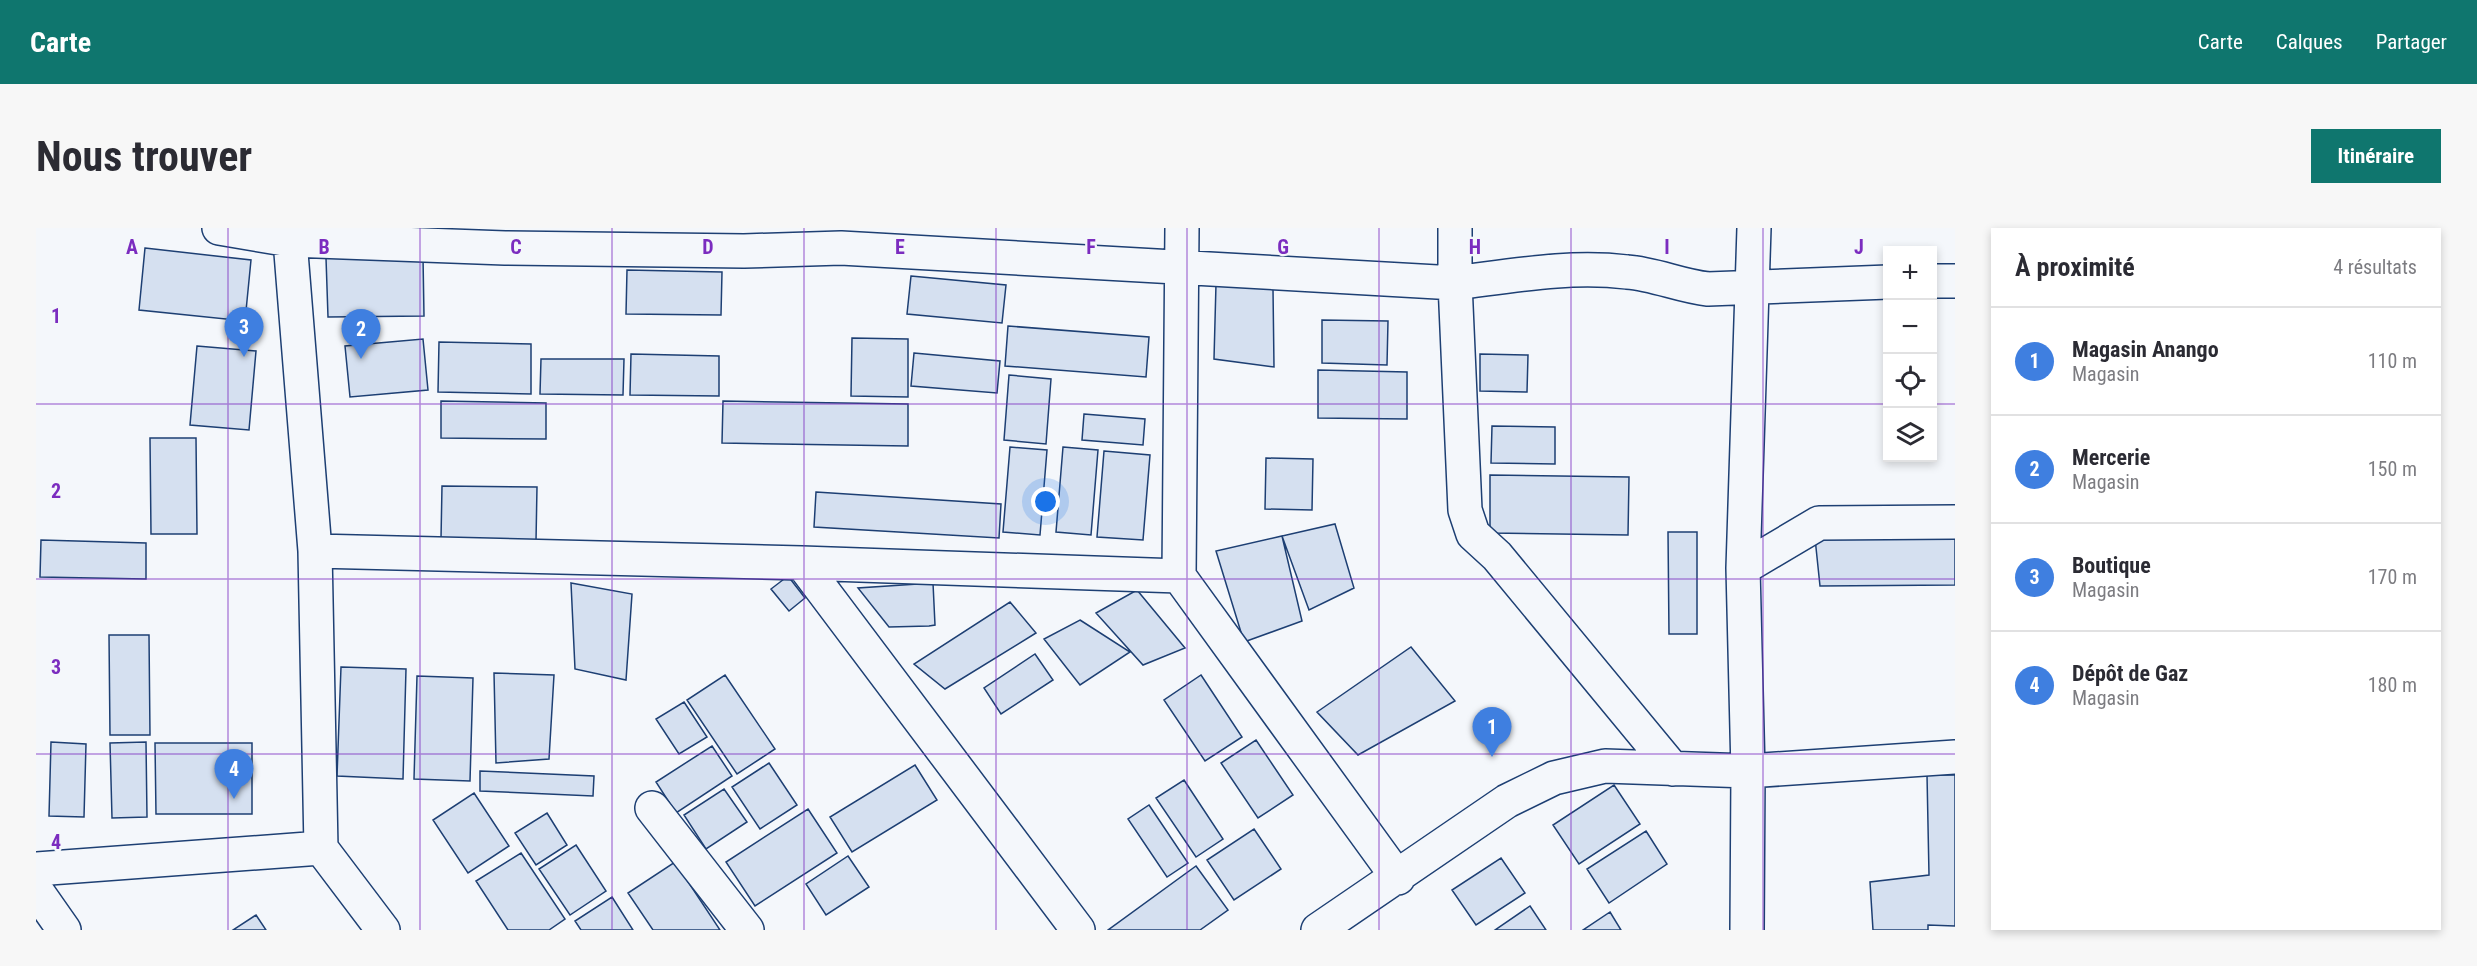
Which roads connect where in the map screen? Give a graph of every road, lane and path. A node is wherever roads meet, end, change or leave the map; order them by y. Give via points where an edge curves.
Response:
1 (219, 228) edge
2 (1182, 228) edge
3 (1455, 228) edge
4 (1754, 228) edge
5 (289, 234) edge
6 (841, 238) edge
7 (1182, 266) junction
8 (1937, 281) edge
9 (1955, 281) edge
10 (1883, 282) edge
11 (1455, 283) junction
12 (1753, 285) junction
13 (1955, 522) edge
14 (315, 551) junction
15 (802, 563) junction
16 (1743, 568) junction
17 (1179, 576) junction
18 (1955, 757) edge
19 (1673, 769) junction
20 (1748, 771) junction
21 (652, 808) dead end
22 (321, 848) junction
23 (36, 869) edge
24 (1398, 878) junction
25 (36, 890) edge
26 (64, 930) edge
27 (383, 930) edge
28 (747, 930) edge
29 (1078, 930) edge
30 (1318, 930) edge
31 (1747, 930) edge

1 - 5 street
2 - 7 street
3 - 11 street
4 - 12 street
5 - 6 street via 623,251 744,251
5 - 14 street
6 - 7 street
7 - 11 street
7 - 17 street
8 - 9 street
10 - 12 street
11 - 12 street via 1582,270 1654,276 1708,289
11 - 19 street via 1465,510 1473,534 1497,556
12 - 16 street
13 - 16 street via 1819,523
14 - 15 street
14 - 22 street
15 - 17 street
15 - 29 street
16 - 20 street
17 - 24 street
18 - 20 street
19 - 20 street
19 - 24 street via 1605,766 1554,778 1508,801
20 - 31 street
21 - 28 street
22 - 23 street
22 - 27 street
24 - 30 street
25 - 26 street

